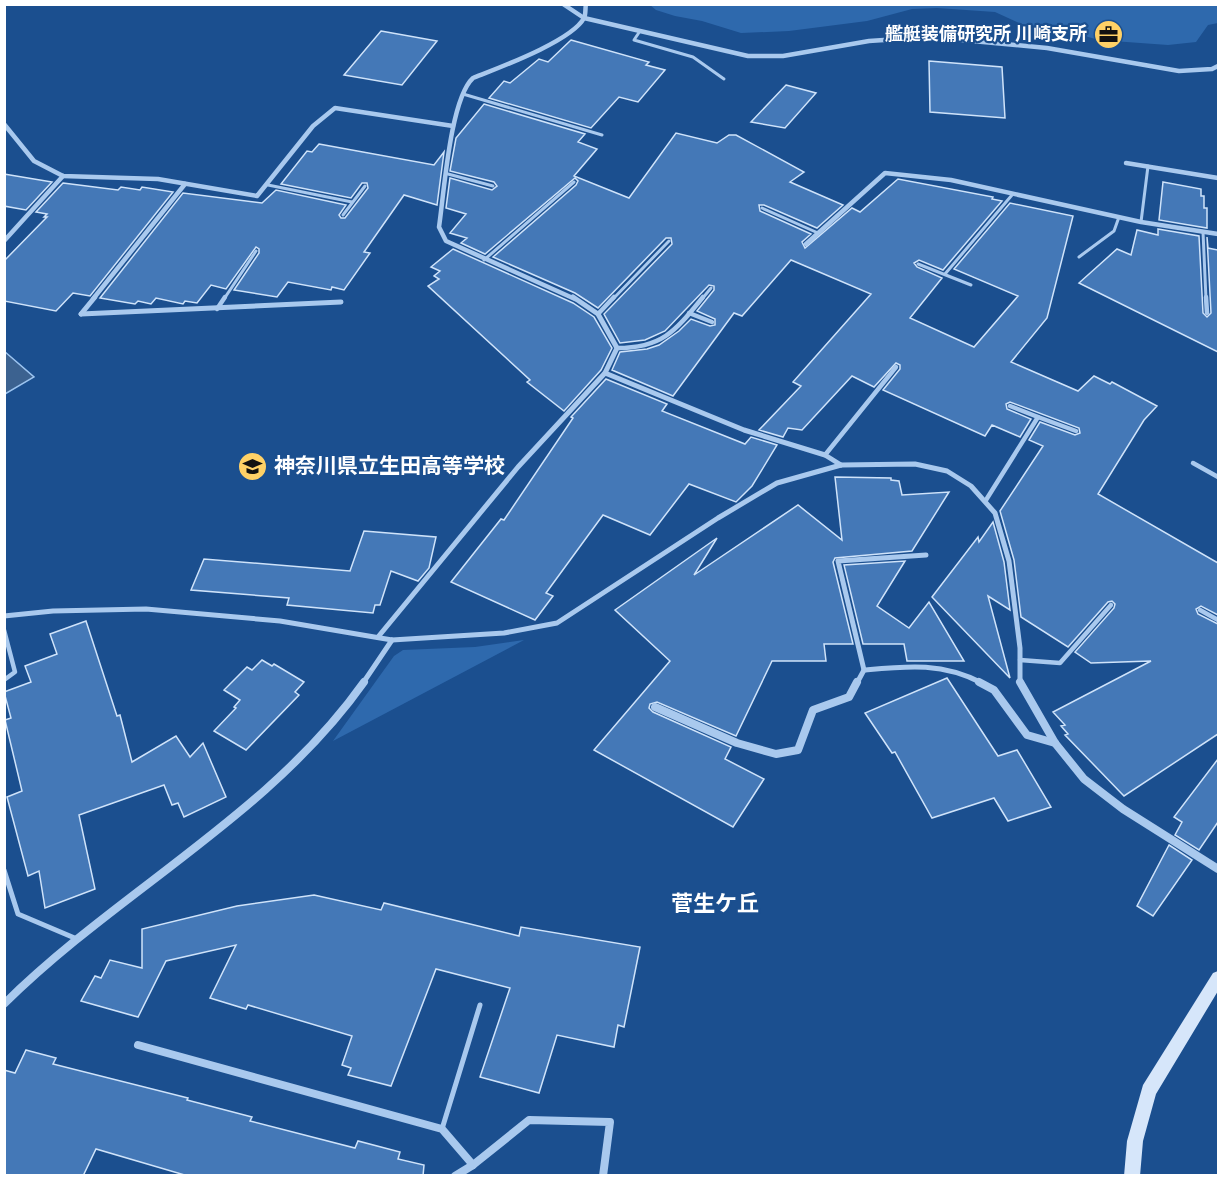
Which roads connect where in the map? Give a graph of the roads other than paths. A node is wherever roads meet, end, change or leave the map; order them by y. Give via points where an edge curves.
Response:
1 (563, 4) edge
2 (586, 4) edge
3 (584, 18) junction
4 (640, 31) junction
5 (1218, 66) edge
6 (724, 79) dead end
7 (463, 94) junction
8 (4, 124) edge
9 (453, 126) junction
10 (602, 135) dead end
11 (1126, 163) dead end
12 (1148, 166) junction
13 (448, 174) junction
14 (63, 176) junction
15 (1218, 178) edge
16 (574, 182) dead end
17 (185, 184) junction
18 (268, 185) junction
19 (365, 186) dead end
20 (493, 186) dead end
21 (1012, 195) junction
22 (352, 202) junction
23 (762, 208) dead end
24 (343, 215) dead end
25 (1119, 217) junction
26 (1141, 222) junction
27 (1203, 232) junction
28 (818, 233) junction
29 (1218, 234) edge
30 (4, 240) edge
31 (669, 241) dead end
32 (806, 244) dead end
33 (256, 251) dead end
34 (1079, 257) dead end
35 (484, 260) junction
36 (918, 264) dead end
37 (945, 274) junction
38 (971, 285) dead end
39 (711, 288) dead end
40 (340, 302) dead end
41 (217, 309) junction
42 (689, 313) junction
43 (1207, 313) dead end
44 (598, 314) junction
45 (712, 322) dead end
46 (617, 348) junction
47 (896, 367) dead end
48 (605, 373) junction
49 (1010, 406) dead end
50 (1038, 417) junction
51 (1076, 430) dead end
52 (825, 456) junction
53 (1193, 463) dead end
54 (841, 465) junction
55 (1218, 477) edge
56 (986, 500) junction
57 (926, 555) dead end
58 (1111, 605) dead end
59 (1200, 610) dead end
60 (4, 616) edge
61 (1218, 620) edge
62 (4, 630) edge
63 (378, 637) junction
64 (392, 640) junction
65 (1020, 660) junction
66 (864, 670) junction
67 (4, 680) edge
68 (655, 707) dead end
69 (1055, 743) junction
70 (1218, 869) edge
71 (4, 870) edge
72 (77, 939) junction
73 (1218, 978) edge
74 (4, 1004) edge
75 (480, 1005) dead end
76 (138, 1045) dead end
77 (442, 1129) junction
78 (473, 1165) junction
79 (455, 1176) edge
80 (603, 1176) edge
81 (1132, 1176) edge

1 - 3 street
2 - 3 street
3 - 4 street
3 - 7 street via 540,50 473,78 465,85
4 - 5 street via 748,56 783,56 869,41 929,37 1047,48 1179,71
4 - 6 lane via 634,40 693,57
7 - 9 street
7 - 10 lane
8 - 14 street via 34,161
9 - 13 street
9 - 18 street via 335,108 313,126
11 - 12 street
12 - 15 street
12 - 26 lane
13 - 20 lane
13 - 35 street via 439,227 446,241
14 - 17 street via 158,179
14 - 30 street
16 - 35 lane
17 - 18 street via 257,196
17 - 41 street via 81,314
18 - 22 lane
19 - 22 lane
21 - 25 street
21 - 28 street via 951,180 885,173
21 - 37 lane
22 - 24 lane
23 - 28 lane
25 - 26 street
25 - 34 lane via 1114,231
26 - 27 street
27 - 29 street
27 - 43 lane
28 - 32 street
31 - 44 lane
33 - 41 lane
35 - 44 street via 556,288
36 - 37 lane
37 - 38 lane
39 - 42 lane
40 - 41 street
42 - 45 lane
42 - 46 lane via 668,338 636,349
44 - 46 street
46 - 48 street
47 - 52 lane
48 - 52 street via 744,430
48 - 63 street via 519,467
49 - 50 lane
50 - 51 lane
50 - 56 lane
52 - 54 street
53 - 55 lane
54 - 56 street via 915,464 947,471
54 - 64 street via 777,483 557,623 504,633
56 - 65 street via 995,513 1009,561
57 - 66 street via 838,561
58 - 65 lane via 1060,663
59 - 61 lane
60 - 63 street via 146,609 280,621
62 - 67 lane via 15,672
63 - 64 street
64 - 72 street via 357,692 316,741 262,791
65 - 69 street via 1020,684
66 - 68 street via 849,697 813,710 798,750 777,754 737,743
66 - 69 street via 919,664 963,673 994,690 1027,735
69 - 70 street via 1084,778 1123,809
71 - 72 lane via 18,914
72 - 74 street
73 - 81 street via 1149,1091 1135,1141
75 - 77 lane
76 - 77 street
77 - 78 street
78 - 79 street
78 - 80 street via 529,1120 610,1122

